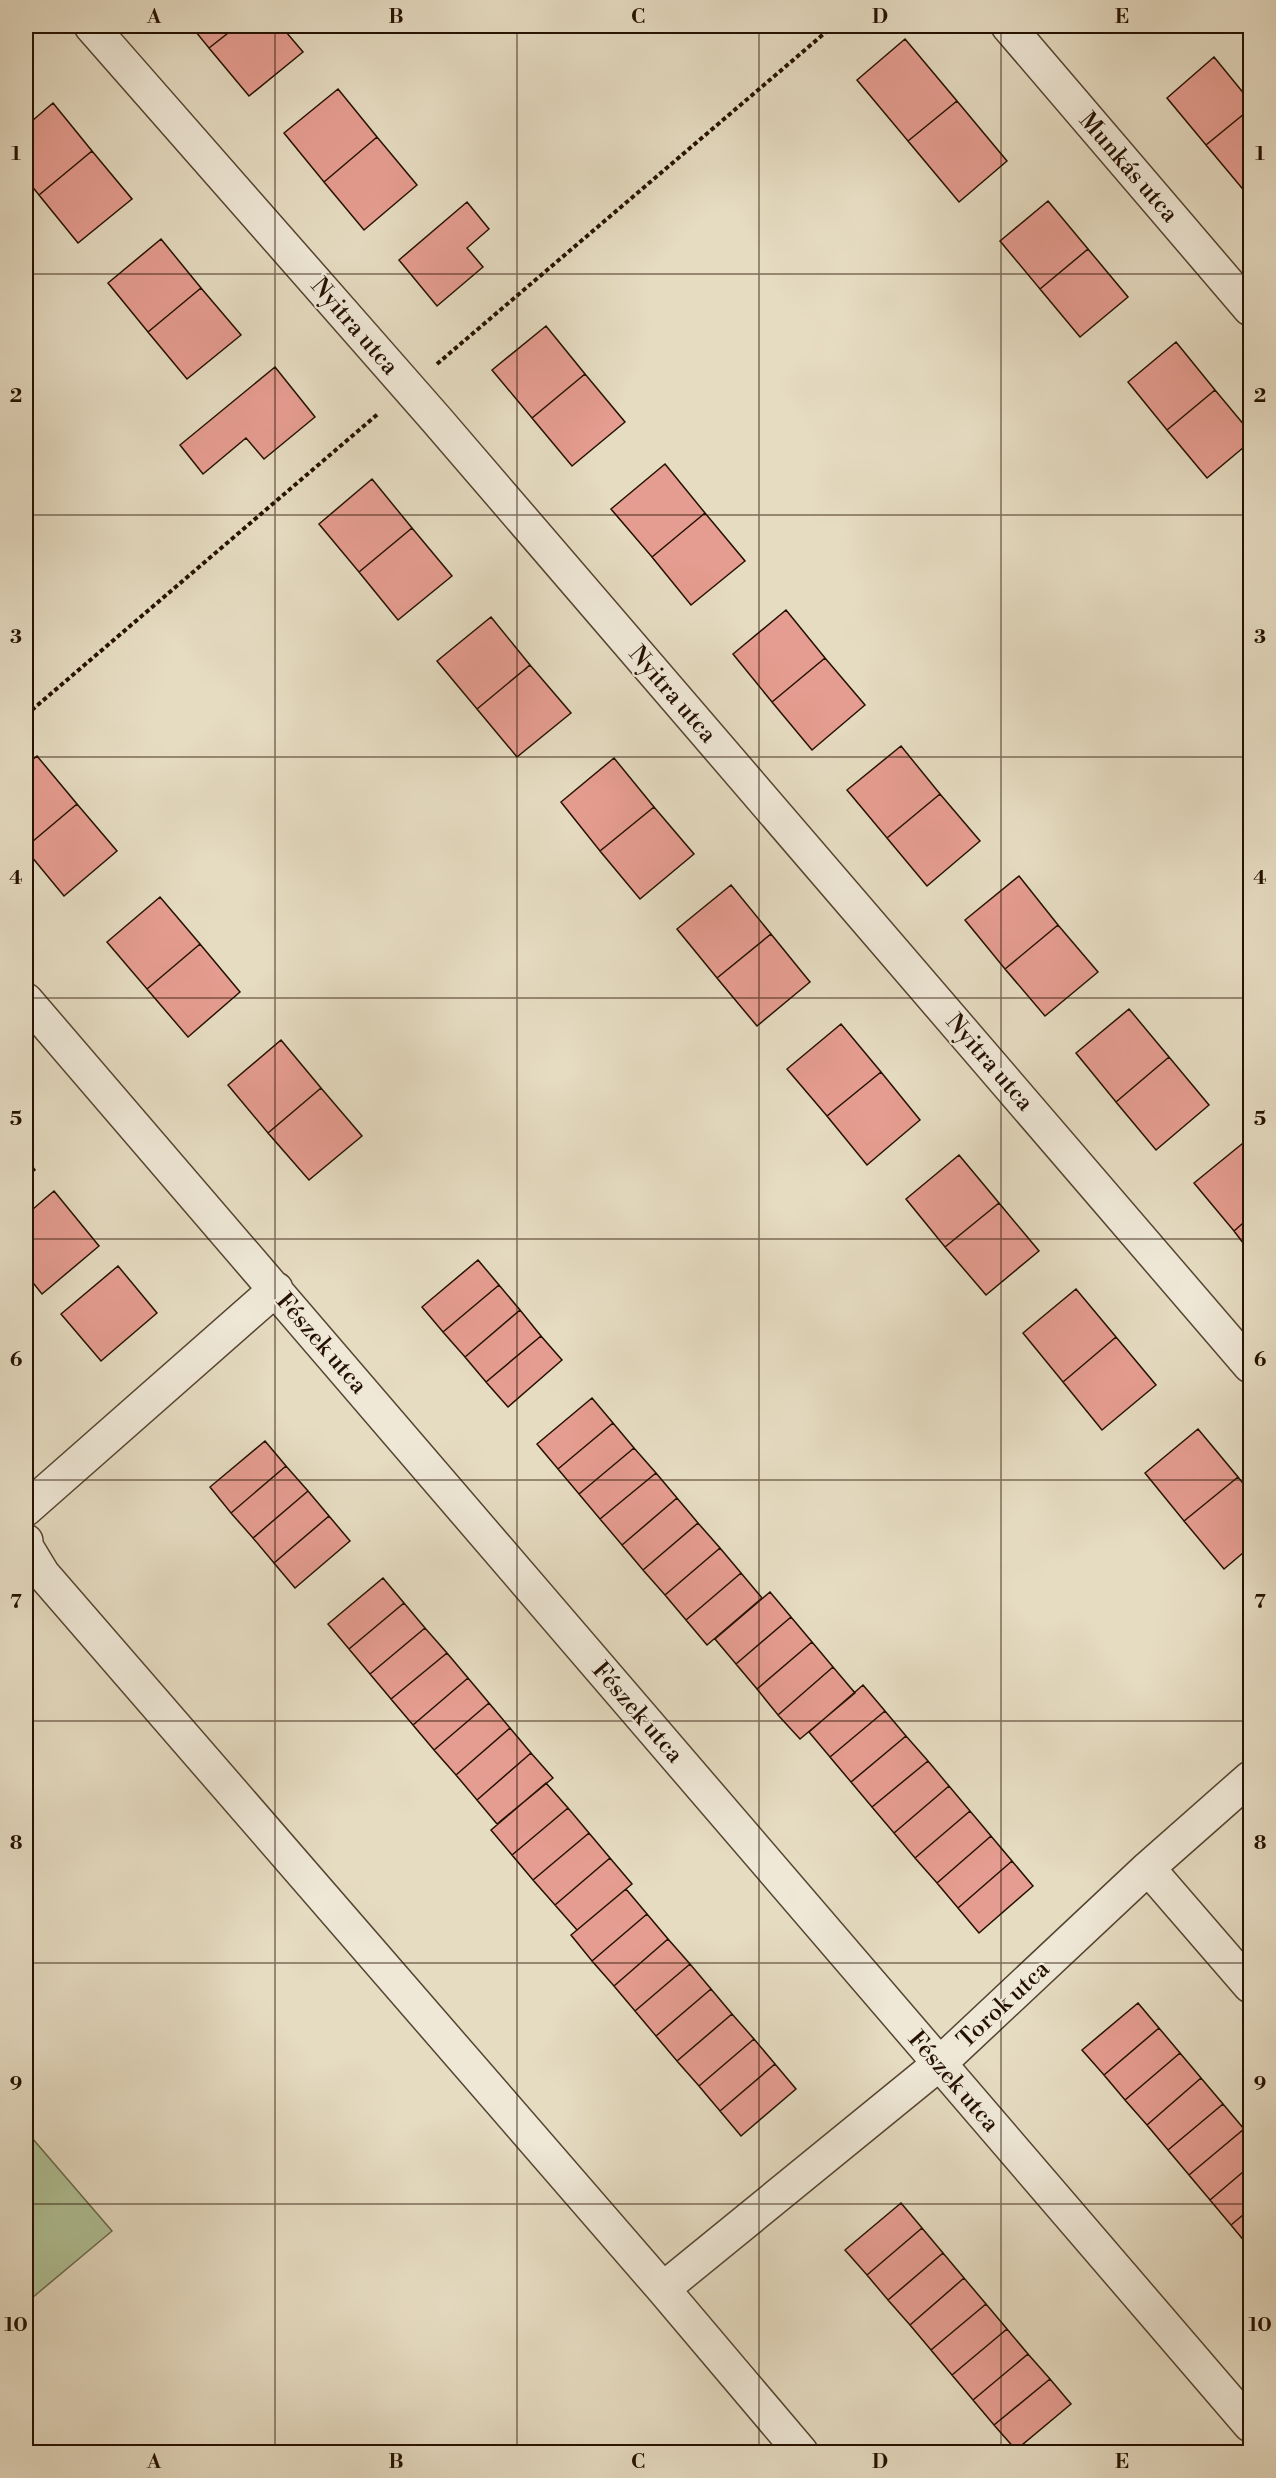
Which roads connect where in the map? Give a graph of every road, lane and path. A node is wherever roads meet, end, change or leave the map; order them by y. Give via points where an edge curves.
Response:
1 (91, 26) edge
2 (1008, 26) edge
3 (1251, 309) edge
4 (26, 1000) edge
5 (276, 1289) junction
6 (1251, 1365) edge
7 (26, 1509) edge
8 (26, 1541) edge
9 (1251, 1778) edge
10 (1148, 1868) junction
11 (1251, 1986) edge
12 (939, 2064) junction
13 (663, 2289) junction
14 (1251, 2425) edge
15 (801, 2452) edge

1 - 6 street, Nyitra utca via 436,419
2 - 3 street, Munkás utca
4 - 5 street, Fészek utca
5 - 7 street
5 - 12 street, Fészek utca
8 - 13 street via 43,1574
9 - 10 street, Torok utca
10 - 11 street
10 - 12 street, Torok utca
12 - 13 street, Torok utca
12 - 14 street, Fészek utca
13 - 15 street

